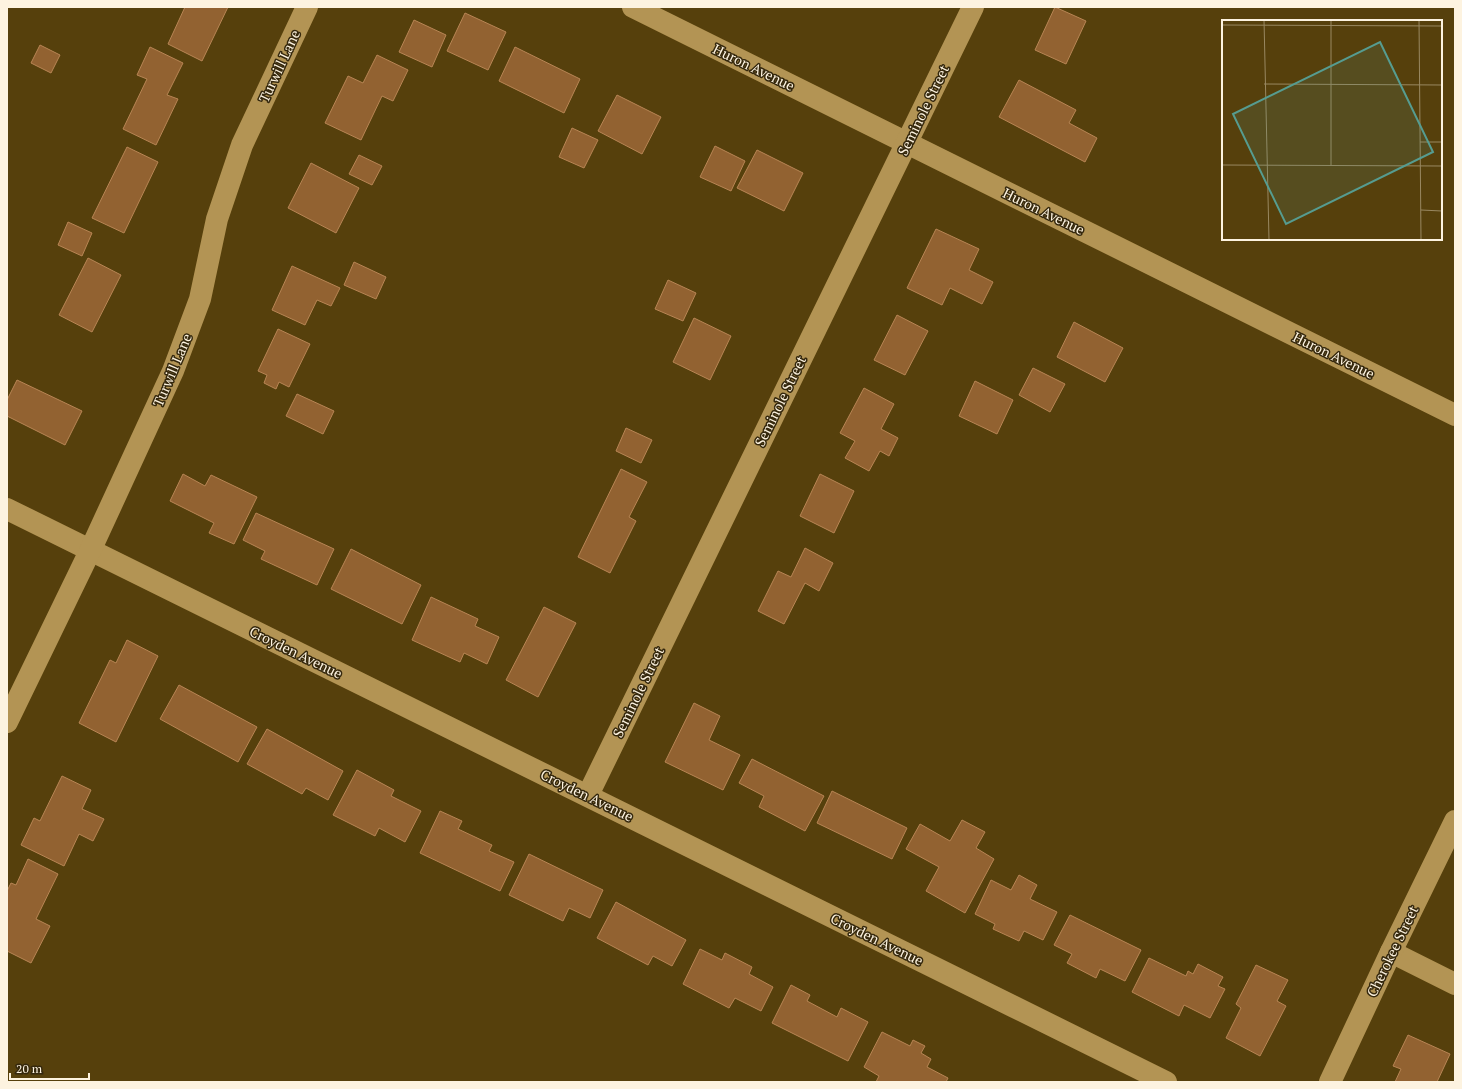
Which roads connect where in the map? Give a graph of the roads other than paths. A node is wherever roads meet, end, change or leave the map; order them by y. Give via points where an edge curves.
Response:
1 (307, 7) edge
2 (633, 7) edge
3 (973, 7) edge
4 (906, 143) junction
5 (1455, 415) edge
6 (7, 509) edge
7 (90, 551) junction
8 (7, 722) edge
9 (588, 796) junction
10 (1455, 821) edge
11 (1391, 952) junction
12 (1455, 984) edge
13 (1166, 1082) edge
14 (1330, 1082) edge

1 - 7 street, Turwill Lane via 242,145 216,219 200,299 173,371
2 - 4 street, Huron Avenue
3 - 4 street, Seminole Street
4 - 5 street, Huron Avenue
4 - 9 street, Seminole Street
6 - 7 street, Croyden Avenue
7 - 8 street, Turwill Lane
7 - 9 street, Croyden Avenue
9 - 13 street, Croyden Avenue
10 - 11 street, Cherokee Street
11 - 12 street
11 - 14 street, Cherokee Street

